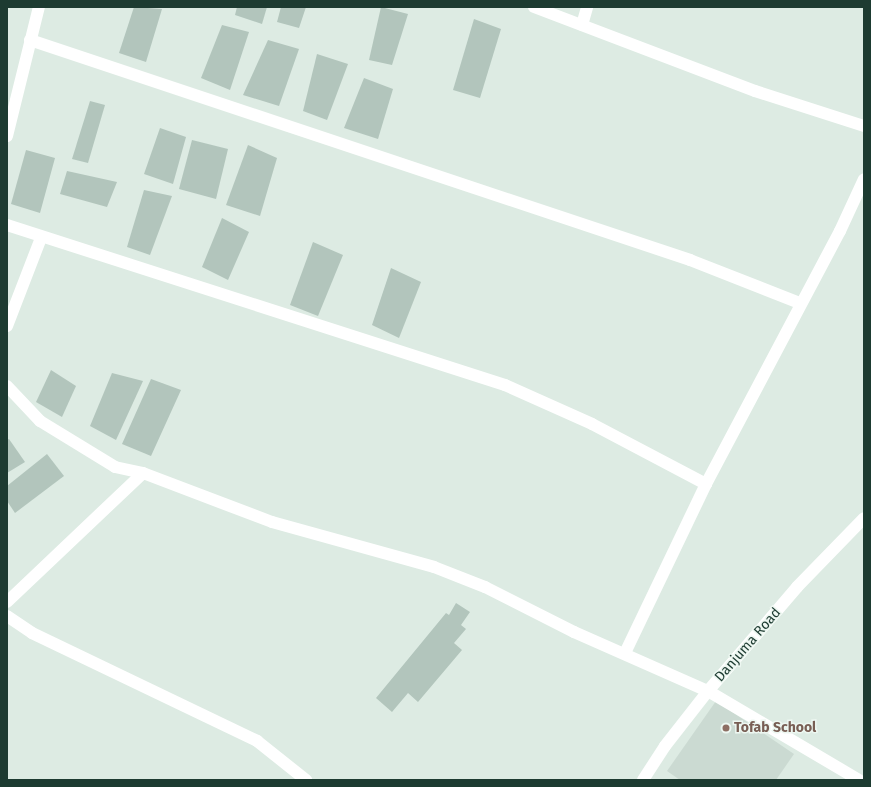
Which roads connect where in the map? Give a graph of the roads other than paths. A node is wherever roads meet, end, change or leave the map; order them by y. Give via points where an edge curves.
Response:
1 (39, 7) edge
2 (534, 7) edge
3 (587, 7) edge
4 (582, 25) junction
5 (30, 40) junction
6 (864, 126) edge
7 (7, 136) edge
8 (864, 178) edge
9 (7, 225) edge
10 (41, 238) junction
11 (800, 303) junction
12 (7, 326) edge
13 (7, 386) edge
14 (143, 473) junction
15 (706, 484) junction
16 (864, 518) edge
17 (7, 602) edge
18 (7, 616) edge
19 (625, 653) junction
20 (708, 691) junction
21 (306, 780) edge
22 (643, 780) edge
23 (859, 780) edge

1 - 5 street
2 - 4 street
3 - 4 street
4 - 6 street via 755,91
5 - 7 street
5 - 11 street via 690,260
8 - 11 street via 840,231
9 - 10 street
10 - 12 street
10 - 15 street via 504,385 592,424
11 - 15 street
13 - 14 street via 40,421 115,467
14 - 17 street
14 - 19 street via 272,522 434,567 485,587 574,632
15 - 19 street
16 - 20 street, Danjuma Road via 797,587
18 - 21 street via 32,633 258,741
19 - 20 street
20 - 22 street, Danjuma Road via 665,746
20 - 23 street

